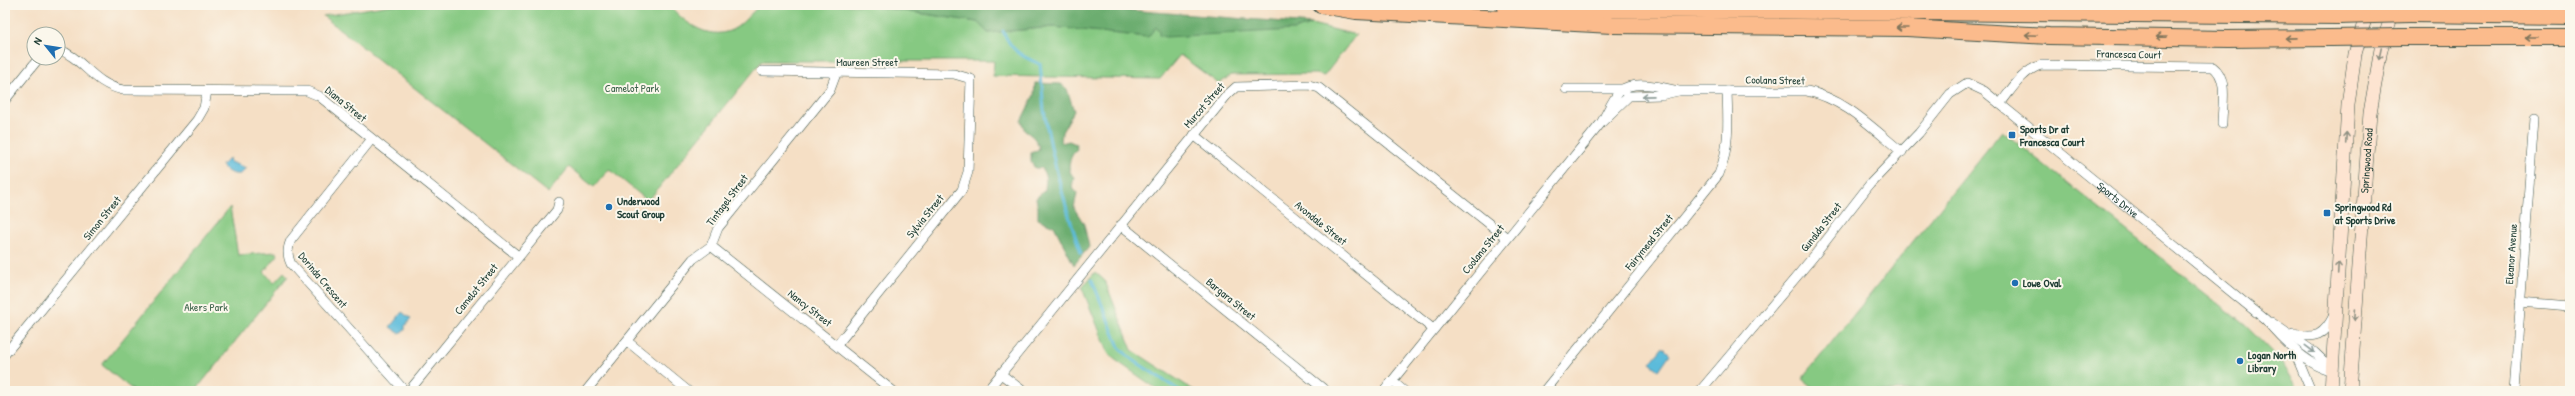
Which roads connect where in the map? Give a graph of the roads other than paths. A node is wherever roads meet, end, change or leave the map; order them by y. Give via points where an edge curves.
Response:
1 (1321, 5) edge
2 (1437, 5) edge
3 (2369, 5) edge
4 (2394, 5) edge
5 (2570, 16) edge
6 (2570, 38) edge
7 (66, 55) edge
8 (33, 66) edge
9 (762, 71) dead end
10 (836, 74) junction
11 (970, 79) joint
12 (1967, 83) joint
13 (1596, 88) junction
14 (1566, 89) dead end
15 (207, 91) junction
16 (1727, 91) junction
17 (1626, 93) junction
18 (5, 100) edge
19 (2000, 104) junction
20 (1611, 106) junction
21 (2534, 118) dead end
22 (1602, 124) junction
23 (2222, 124) dead end
24 (1194, 135) junction
25 (371, 140) junction
26 (1902, 152) junction
27 (559, 202) dead end
28 (1121, 225) junction
29 (1507, 238) junction
30 (711, 246) junction
31 (518, 256) junction
32 (2520, 302) junction
33 (2570, 306) edge
34 (2336, 307) junction
35 (2266, 320) junction
36 (1434, 329) junction
37 (2285, 330) junction
38 (627, 341) junction
39 (837, 345) junction
40 (2292, 346) junction
41 (5, 354) edge
42 (2333, 370) junction
43 (2352, 371) junction
44 (1000, 374) junction
45 (1392, 381) junction
46 (405, 391) edge
47 (409, 391) edge
48 (586, 391) edge
49 (688, 391) edge
50 (893, 391) edge
51 (987, 391) edge
52 (1023, 391) edge
53 (1326, 391) edge
54 (1384, 391) edge
55 (1404, 391) edge
56 (1544, 391) edge
57 (1700, 391) edge
58 (2311, 391) edge
59 (2331, 391) edge
60 (2350, 391) edge
61 (2514, 391) edge

6 -> 1 highway, bridge via 2049,36 1907,28 1612,25 1356,11
2 - 5 highway, bridge via 1558,10
34 -> 3 main road, Springwood Road via 2348,105 2355,54
4 -> 43 main road, Springwood Road via 2380,49 2370,113
7 - 15 street, Diana Street via 111,88
8 - 18 street
9 - 10 street, Maureen Street
10 - 11 street, Maureen Street via 954,74
10 - 30 street, Tintagel Street via 830,90 718,228
11 - 39 street, Sylvia Street via 968,172 962,190
12 - 19 street, Sports Drive via 1979,87
12 - 26 street, Gunalda Street via 1950,94
13 - 14 street
13 - 17 street
13 - 20 street via 1609,98
15 - 25 street, Diana Street via 307,91 319,96
15 - 41 street, Simon Street via 204,108 197,120
16 - 17 street, Coolana Street via 1678,91 1656,86 1634,86
16 - 26 street, Coolana Street via 1807,91 1824,95 1843,104
16 - 56 street, Fairymead Street via 1729,139 1719,174
17 - 20 street, Coolana Street
17 - 22 street, Coolana Street
19 - 23 street, Francesca Court via 2030,68 2041,65 2213,67 2223,81
19 - 35 street, Sports Drive
20 - 22 street, Coolana Street
21 - 32 street, Eleanor Avenue
22 - 29 street, Coolana Street
24 - 28 street, Murcot Street
24 - 29 street, Murcot Street via 1227,94 1236,88 1318,88
24 - 36 street, Avondale Street
25 - 31 street, Diana Street
25 - 46 street, Dorinda Crescent via 291,240 287,248 288,258
26 - 57 street, Gunalda Street via 1870,184 1814,256
27 - 31 street, Camelot Street via 557,210
28 - 44 street, Murcot Street
28 - 53 street, Bargara Street
29 - 36 street, Coolana Street
30 - 38 street via 693,258
30 - 39 street, Nancy Street
31 - 47 street, Camelot Street
32 - 33 street
32 - 61 street, Eleanor Avenue
34 - 37 street via 2331,323 2318,335 2307,337
34 - 42 main road, Springwood Road
35 - 37 street, Sports Drive
35 - 40 street, Sports Drive
36 - 45 street, Coolana Street
37 -> 42 street, Sports Drive
38 - 48 street
38 - 49 street
39 - 50 street, Nancy Street
40 - 42 street, Sports Drive via 2320,368
40 - 58 street, Sports Drive
42 - 43 main road, Sports Drive
42 - 59 main road, Springwood Road
43 - 60 main road, Springwood Road
44 - 51 street, Murcot Street
44 - 52 street
45 - 54 street, Coolana Street
45 - 55 street

